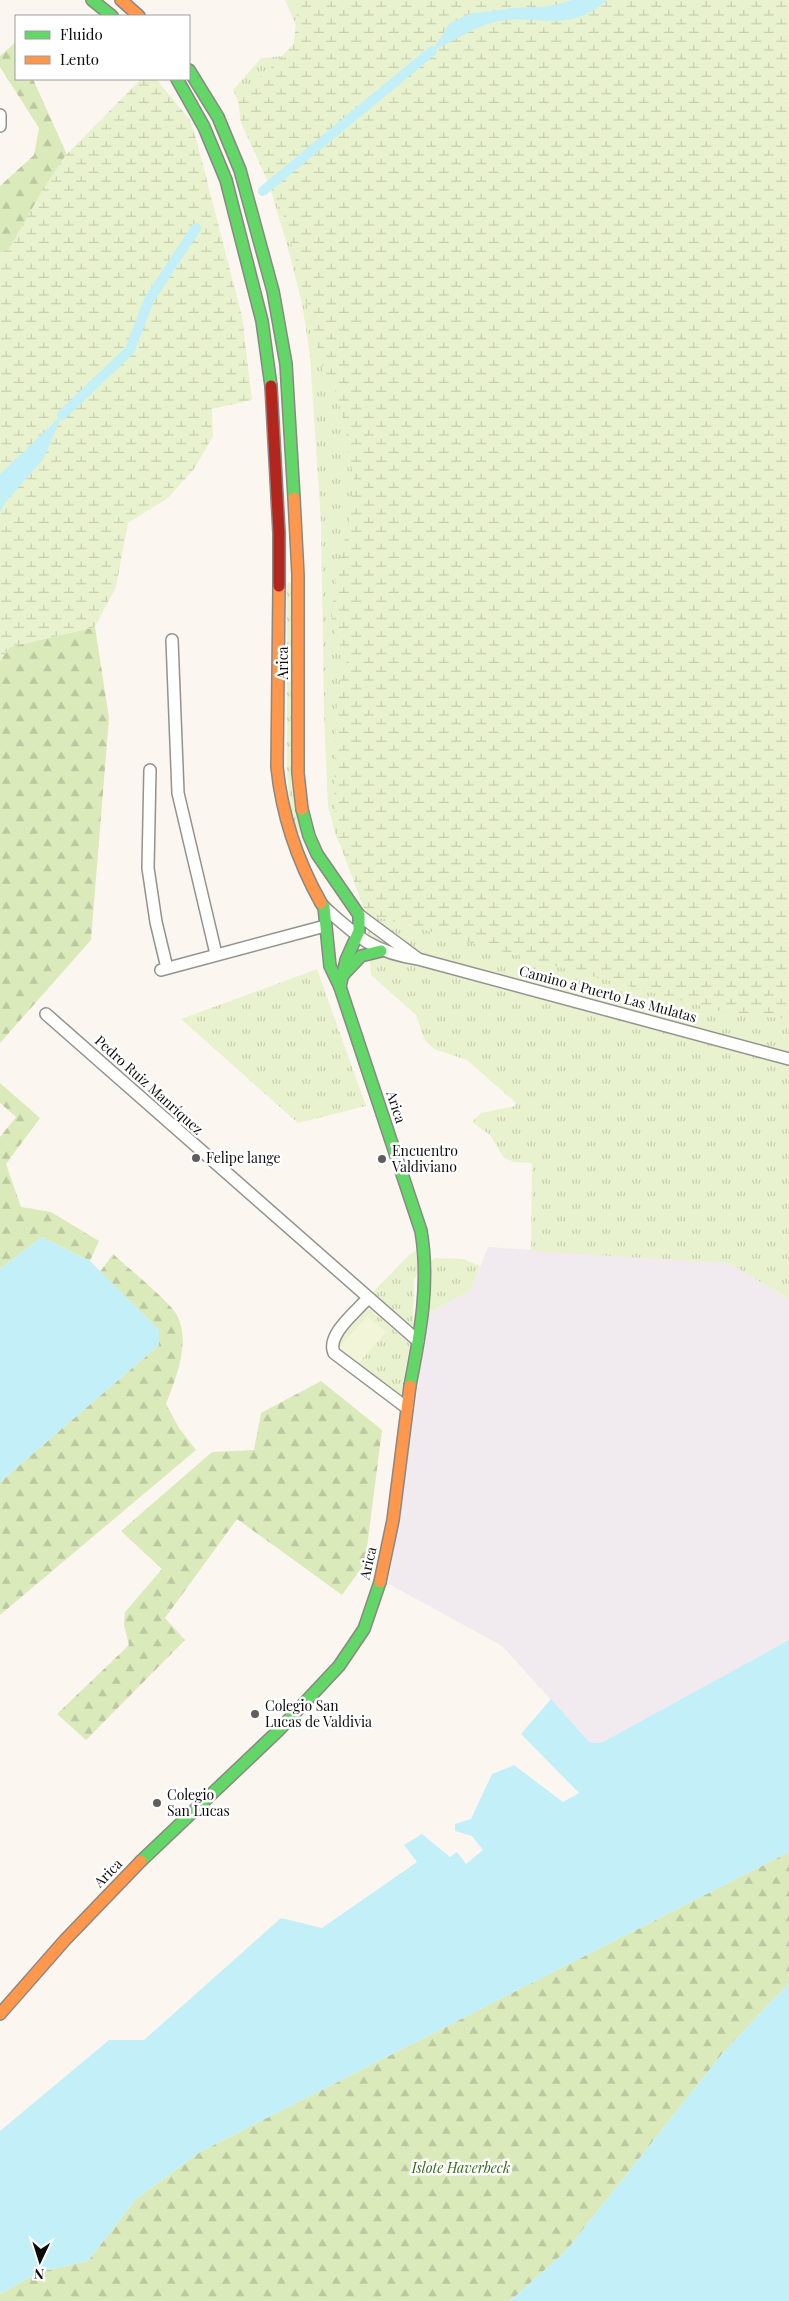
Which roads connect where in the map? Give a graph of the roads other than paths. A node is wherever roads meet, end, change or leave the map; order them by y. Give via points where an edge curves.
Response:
1 (92, 0) edge
2 (122, 0) edge
3 (111, 15) edge
4 (138, 15) edge
5 (190, 72) edge
6 (178, 80) edge
7 (0, 115) edge
8 (0, 126) edge
9 (172, 640) dead end
10 (150, 770) dead end
11 (324, 907) junction
12 (359, 915) junction
13 (325, 926) junction
14 (357, 936) junction
15 (381, 951) junction
16 (216, 954) junction
17 (418, 959) junction
18 (341, 982) junction
19 (46, 1014) dead end
20 (789, 1059) edge
21 (368, 1299) junction
22 (418, 1341) junction
23 (406, 1408) junction
24 (0, 2014) edge

1 - 3 main road
2 - 4 main road
5 - 12 main road, Arica via 218,117 240,170 279,320 286,364 298,575 300,798 312,844 320,860
6 - 11 main road, Arica via 207,133 226,180 262,321 270,366 279,533 277,767 293,845 306,877
7 - 8 street
9 - 16 street via 178,793
10 - 16 street via 148,868 164,969
11 - 13 main road, Arica
11 - 14 street, Camino a Puerto Las Mulatas
12 - 14 main road
12 - 17 street, Camino a Puerto Las Mulatas
13 - 16 street
13 - 18 main road, Arica via 330,966
14 - 15 street, Camino a Puerto Las Mulatas
14 - 18 main road via 347,957
15 - 17 street, Camino a Puerto Las Mulatas
15 - 18 main road via 361,956
17 - 20 street, Camino a Puerto Las Mulatas
18 - 22 main road, Arica via 426,1253
19 - 21 street, Pedro Ruiz Manríquez
21 - 22 street, Pedro Ruiz Manríquez
21 - 23 street via 334,1337 332,1349
22 - 23 main road, Arica
23 - 24 main road, Arica via 394,1518 364,1630 338,1668 306,1702 46,1958

